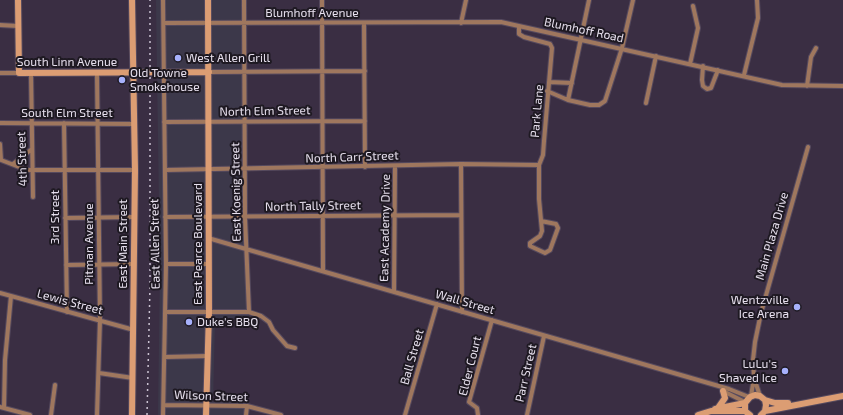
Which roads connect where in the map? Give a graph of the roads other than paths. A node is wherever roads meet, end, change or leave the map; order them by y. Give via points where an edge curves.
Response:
1 (18, 0) edge
2 (132, 0) edge
3 (163, 0) edge
4 (208, 0) edge
5 (244, 0) edge
6 (322, 0) edge
7 (466, 0) edge
8 (589, 0) edge
9 (633, 0) edge
10 (757, 0) edge
11 (693, 6) dead end
12 (322, 22) junction
13 (164, 23) junction
14 (208, 23) junction
15 (364, 23) junction
16 (461, 23) junction
17 (244, 24) junction
18 (0, 25) edge
19 (18, 26) junction
20 (519, 26) junction
21 (580, 40) junction
22 (622, 48) junction
23 (816, 48) dead end
24 (656, 56) junction
25 (690, 64) junction
26 (703, 66) junction
27 (718, 70) junction
28 (365, 71) junction
29 (19, 72) junction
30 (32, 72) junction
31 (209, 72) junction
32 (244, 72) junction
33 (322, 72) junction
34 (0, 73) edge
35 (164, 73) junction
36 (97, 74) junction
37 (134, 74) junction
38 (744, 75) junction
39 (549, 82) junction
40 (572, 83) junction
41 (807, 86) junction
42 (843, 86) edge
43 (547, 91) junction
44 (568, 100) junction
45 (646, 103) dead end
46 (322, 120) junction
47 (365, 121) junction
48 (164, 122) junction
49 (209, 122) junction
50 (245, 122) junction
51 (0, 123) edge
52 (31, 123) junction
53 (64, 123) junction
54 (98, 124) junction
55 (134, 124) junction
56 (0, 144) edge
57 (808, 147) dead end
58 (32, 149) junction
59 (13, 164) junction
60 (461, 164) junction
61 (539, 165) junction
62 (396, 166) junction
63 (365, 167) junction
64 (322, 168) junction
65 (208, 169) junction
66 (245, 169) junction
67 (65, 170) junction
68 (98, 170) junction
69 (134, 170) junction
70 (165, 170) junction
71 (33, 171) junction
72 (33, 197) dead end
73 (323, 215) junction
74 (395, 215) junction
75 (461, 215) junction
76 (99, 217) junction
77 (134, 217) junction
78 (165, 217) junction
79 (209, 217) junction
80 (246, 217) junction
81 (65, 218) junction
82 (541, 221) junction
83 (208, 238) junction
84 (247, 249) junction
85 (99, 264) junction
86 (134, 264) junction
87 (166, 264) junction
88 (208, 264) junction
89 (66, 265) junction
90 (323, 271) junction
91 (394, 292) junction
92 (0, 293) edge
93 (11, 296) junction
94 (437, 304) junction
95 (67, 312) junction
96 (166, 312) junction
97 (209, 312) junction
98 (249, 312) junction
99 (462, 312) junction
100 (100, 320) junction
101 (492, 320) junction
102 (134, 330) junction
103 (544, 336) junction
104 (295, 348) dead end
105 (208, 356) junction
106 (165, 357) junction
107 (98, 373) junction
108 (133, 378) junction
109 (754, 378) junction
110 (55, 385) dead end
111 (716, 386) junction
112 (723, 391) junction
113 (843, 396) edge
114 (762, 398) junction
115 (826, 399) junction
116 (748, 400) junction
117 (164, 405) junction
118 (207, 405) junction
119 (247, 406) junction
120 (2, 408) edge
121 (718, 408) junction
122 (711, 412) junction
123 (748, 413) edge
124 (763, 413) edge
125 (30, 415) edge
126 (51, 415) edge
127 (96, 415) edge
128 (132, 415) edge
129 (163, 415) edge
130 (206, 415) edge
131 (246, 415) edge
132 (281, 415) edge
133 (405, 415) edge
134 (478, 415) edge
135 (527, 415) edge
136 (698, 415) edge

1 - 19 main road
2 - 37 main road, East Main Street
3 - 13 street, East Allen Street
4 - 14 main road, East Pearce Boulevard
5 - 17 street, East Koenig Street
6 - 12 street
7 - 16 street
8 - 21 street
9 - 22 street
10 - 38 street via 758,18
11 - 25 street via 698,28
12 - 15 street, Blumhoff Avenue
12 - 17 street, Blumhoff Avenue
12 - 33 street
13 - 14 street, Blumhoff Avenue
13 - 35 street, East Allen Street
14 - 17 street, Blumhoff Avenue
14 - 31 main road, East Pearce Boulevard
15 - 16 street, Blumhoff Avenue
15 - 28 street, East Academy Drive
16 - 20 street, Blumhoff Road via 501,22
17 - 32 street, East Koenig Street
18 - 19 street
19 - 29 main road
20 - 21 street, Blumhoff Road
20 - 39 street, Park Lane via 519,34 524,37 550,44 552,48
21 - 22 street, Blumhoff Road
21 - 40 street
22 - 24 street, Blumhoff Road
22 - 44 street via 605,101 595,106
23 - 41 street via 811,57
24 - 25 street, Blumhoff Road
24 - 45 street
25 - 26 street, Blumhoff Road
26 - 27 street, Blumhoff Road
26 - 27 street via 703,86 707,89 711,88
27 - 38 street, Blumhoff Road
28 - 33 street
28 - 47 street, East Academy Drive
29 - 30 main road, South Linn Avenue
29 - 34 street, South Linn Avenue
30 - 36 main road, South Linn Avenue
30 - 52 street, 4th Street
31 - 32 street
31 - 35 main road, South Linn Avenue
31 - 49 main road, East Pearce Boulevard
32 - 33 street
32 - 50 street, East Koenig Street
33 - 46 street
35 - 37 main road, South Linn Avenue
35 - 48 street, East Allen Street
36 - 37 main road, South Linn Avenue
36 - 54 street, Pitman Avenue
37 - 55 main road, East Main Street
38 - 41 street, Blumhoff Road via 782,85
39 - 40 street
39 - 43 street, Park Lane
40 - 44 street
41 - 42 street, Blumhoff Road
43 - 44 street
43 - 61 street, Park Lane via 543,155
46 - 47 street, North Elm Street
46 - 50 street, North Elm Street
46 - 64 street
47 - 63 street, East Academy Drive
48 - 49 street, North Elm Street
48 - 70 street, East Allen Street
49 - 50 street, North Elm Street
49 - 65 main road, East Pearce Boulevard
50 - 66 street, East Koenig Street
51 - 52 street, South Elm Street
52 - 53 street, South Elm Street
52 - 58 street, 4th Street
53 - 54 street, South Elm Street
53 - 67 street, 3rd Street
54 - 55 street, South Elm Street
54 - 68 street, Pitman Avenue
55 - 69 main road, East Main Street
56 - 59 street via 2,160
57 - 109 street, Main Plaza Drive via 761,312 754,356
58 - 59 street
58 - 71 street, 4th Street
59 - 71 street
60 - 61 street, North Carr Street
60 - 62 street, North Carr Street
60 - 75 street
61 - 82 street, Park Lane
62 - 63 street, North Carr Street
62 - 74 street, East Academy Drive
63 - 64 street, North Carr Street
64 - 66 street, North Carr Street
64 - 73 street
65 - 66 street, North Carr Street
65 - 70 street, North Carr Street
65 - 79 main road, East Pearce Boulevard
66 - 80 street, East Koenig Street
67 - 68 street
67 - 71 street
67 - 81 street, 3rd Street
68 - 69 street
68 - 76 street, Pitman Avenue
69 - 77 main road, East Main Street
70 - 78 street, East Allen Street
71 - 72 street, 4th Street
73 - 74 street, North Tally Street
73 - 80 street, North Tally Street
73 - 90 street
74 - 75 street, North Tally Street
74 - 91 street, East Academy Drive
75 - 99 street
76 - 77 street
76 - 81 street
76 - 85 street, Pitman Avenue
77 - 86 main road, East Main Street
78 - 79 street, North Tally Street
78 - 87 street, East Allen Street
79 - 80 street, North Tally Street
79 - 83 main road, East Pearce Boulevard
80 - 84 street, East Koenig Street
81 - 89 street, 3rd Street
82 - 82 street, Park Lane via 556,224 558,228 550,250 545,253 530,246 530,243 540,236
83 - 84 street, Wall Street
83 - 88 main road, East Pearce Boulevard
84 - 90 street, Wall Street
84 - 98 street, East Koenig Street
85 - 86 street
85 - 89 street
85 - 100 street, Pitman Avenue
86 - 102 main road, East Main Street
87 - 88 street
87 - 96 street, East Allen Street
88 - 97 main road, East Pearce Boulevard
89 - 95 street, 3rd Street
90 - 91 street, Wall Street
91 - 94 street, Wall Street
92 - 93 street, Lewis Street
93 - 95 street, Lewis Street
93 - 120 street
94 - 99 street, Wall Street
94 - 133 street, Ball Street
95 - 100 street, Lewis Street
96 - 97 street
96 - 106 street, East Allen Street
97 - 98 street
97 - 105 main road, East Pearce Boulevard
98 - 104 street via 269,322 287,346
99 - 101 street, Wall Street
100 - 102 street, Lewis Street
100 - 107 street, Pitman Avenue
101 - 103 street, Wall Street
101 - 134 street, Elder Court via 469,402 477,408
102 - 108 main road, East Main Street
103 - 111 street, Wall Street
103 - 135 street, Parr Street
105 - 106 street
105 - 118 main road, East Pearce Boulevard
106 - 117 street, East Allen Street
107 - 108 street
107 - 127 street, Pitman Avenue
108 - 128 main road, East Main Street
109 - 114 street, Main Plaza Drive
109 - 116 street, Main Plaza Drive
110 - 126 street
111 - 112 street, Wall Street
111 - 116 street, Wall Street via 729,388
112 - 116 street, Wall Street
112 - 121 main road via 725,398
113 - 115 main road
114 - 115 main road via 782,403
114 - 116 main road
114 - 124 main road
115 - 124 main road
116 - 121 main road
116 - 123 main road
117 - 118 street, Wilson Street
117 - 129 street, East Allen Street
118 - 119 street, Wilson Street
118 - 130 main road, East Pearce Boulevard
119 - 131 street
119 - 132 street, Wilson Street
120 - 125 street
121 - 122 main road
122 - 123 main road
122 - 136 main road

